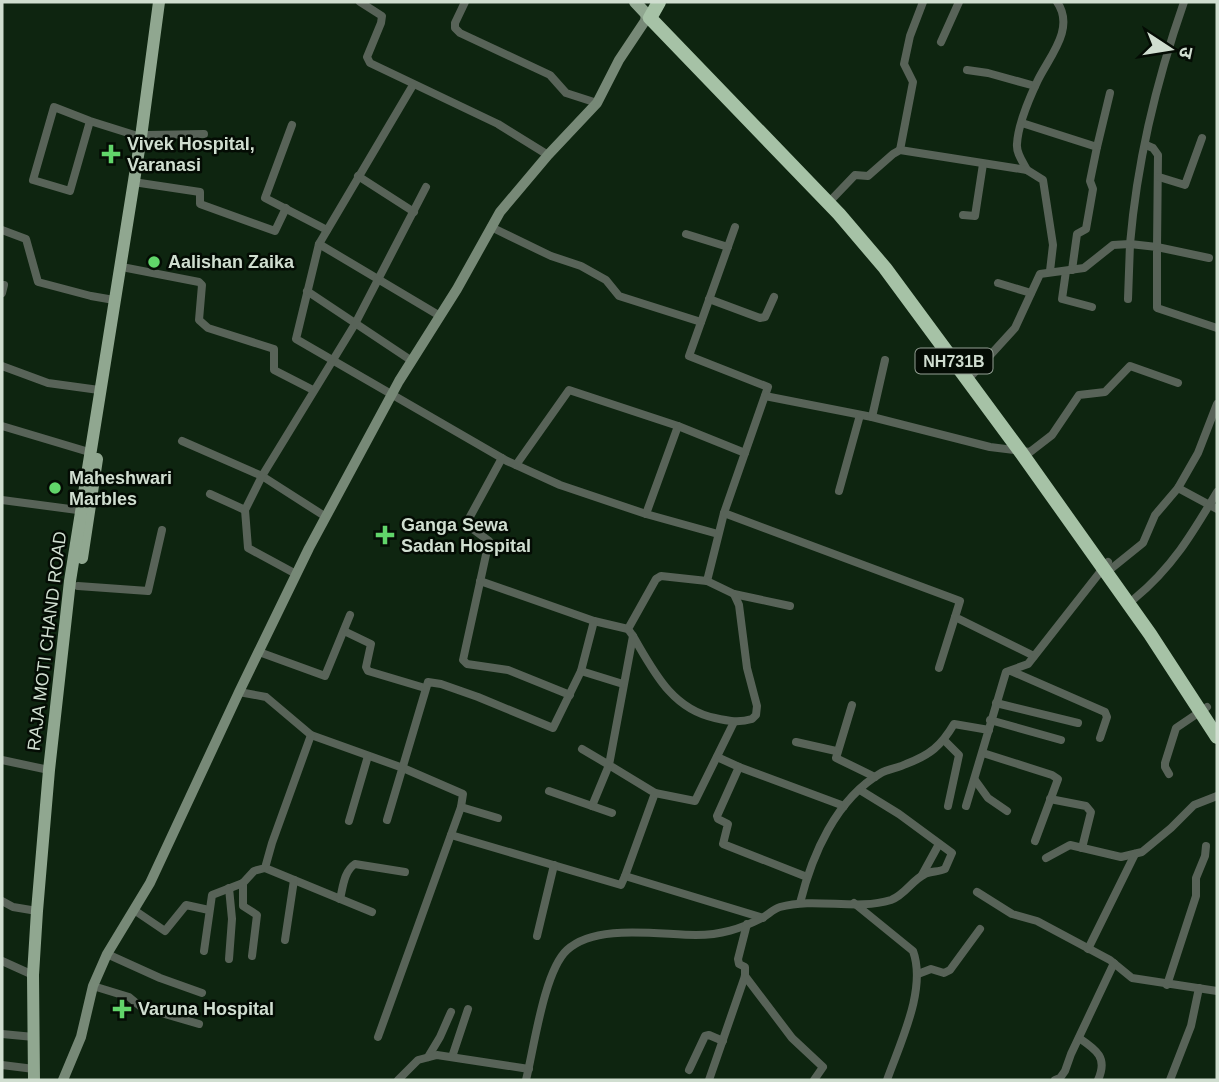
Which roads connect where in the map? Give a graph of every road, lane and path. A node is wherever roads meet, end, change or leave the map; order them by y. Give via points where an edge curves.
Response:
1 (159, 2) edge
2 (167, 2) edge
3 (360, 2) edge
4 (465, 2) edge
5 (635, 2) edge
6 (923, 2) edge
7 (959, 2) edge
8 (1057, 2) edge
9 (1184, 2) edge
10 (650, 9) edge
11 (941, 42) dead end
12 (967, 71) dead end
13 (413, 85) junction
14 (1035, 86) junction
15 (1110, 93) dead end
16 (597, 103) junction
17 (90, 121) junction
18 (1023, 123) junction
19 (292, 125) dead end
20 (204, 134) dead end
21 (144, 136) junction
22 (1202, 138) dead end
23 (1146, 145) junction
24 (1097, 147) junction
25 (900, 150) junction
26 (548, 155) junction
27 (983, 164) junction
28 (1027, 170) junction
29 (358, 176) junction
30 (1159, 177) junction
31 (140, 183) junction
32 (426, 187) dead end
33 (833, 198) junction
34 (286, 208) junction
35 (414, 212) junction
36 (963, 215) dead end
37 (491, 227) junction
38 (735, 228) dead end
39 (2, 230) edge
40 (327, 230) junction
41 (686, 234) dead end
42 (319, 244) junction
43 (1130, 244) junction
44 (728, 247) junction
45 (1157, 247) junction
46 (1209, 258) dead end
47 (127, 268) junction
48 (1050, 271) junction
49 (1069, 271) junction
50 (379, 280) junction
51 (998, 283) dead end
52 (307, 291) junction
53 (1031, 293) junction
54 (774, 297) dead end
55 (709, 299) junction
56 (1128, 299) dead end
57 (114, 300) junction
58 (1092, 307) dead end
59 (440, 316) junction
60 (701, 322) junction
61 (355, 324) junction
62 (1217, 328) edge
63 (331, 359) junction
64 (412, 360) junction
65 (885, 360) dead end
66 (2, 366) edge
67 (973, 374) junction
68 (1178, 383) dead end
69 (99, 390) junction
70 (313, 390) junction
71 (392, 394) junction
72 (765, 396) junction
73 (1217, 404) edge
74 (860, 415) junction
75 (873, 417) junction
76 (2, 426) edge
77 (678, 426) junction
78 (182, 441) dead end
79 (1025, 451) junction
80 (89, 452) junction
81 (745, 453) junction
82 (502, 458) junction
83 (516, 465) junction
84 (262, 475) junction
85 (1178, 488) junction
86 (839, 491) dead end
87 (1217, 492) edge
88 (210, 494) dead end
89 (2, 500) edge
90 (1214, 507) edge
91 (245, 510) junction
92 (84, 511) junction
93 (724, 513) junction
94 (646, 514) junction
95 (326, 517) junction
96 (162, 530) dead end
97 (718, 534) junction
98 (1108, 566) junction
99 (296, 574) junction
100 (480, 581) junction
101 (707, 581) junction
102 (78, 586) junction
103 (734, 594) junction
104 (1134, 599) junction
105 (790, 606) dead end
106 (350, 615) dead end
107 (955, 617) junction
108 (594, 621) junction
109 (344, 631) junction
110 (631, 633) junction
111 (258, 652) junction
112 (1034, 656) junction
113 (939, 668) dead end
114 (580, 671) junction
115 (1011, 671) junction
116 (623, 684) junction
117 (425, 688) junction
118 (239, 692) junction
119 (570, 695) junction
120 (996, 704) junction
121 (852, 705) dead end
122 (1203, 709) junction
123 (990, 720) junction
124 (734, 722) junction
125 (1078, 723) dead end
126 (1217, 724) edge
127 (989, 730) junction
128 (311, 735) junction
129 (1217, 737) edge
130 (1100, 738) dead end
131 (1061, 740) dead end
132 (945, 741) junction
133 (796, 742) dead end
134 (582, 749) dead end
135 (836, 751) junction
136 (983, 752) junction
137 (368, 756) junction
138 (718, 757) junction
139 (2, 760) edge
140 (609, 765) junction
141 (739, 767) junction
142 (403, 768) junction
143 (49, 770) junction
144 (1170, 774) dead end
145 (875, 777) junction
146 (975, 780) junction
147 (860, 790) junction
148 (550, 791) dead end
149 (655, 793) junction
150 (1217, 796) edge
151 (1050, 799) junction
152 (592, 806) junction
153 (844, 806) junction
154 (948, 806) dead end
155 (966, 806) dead end
156 (461, 807) junction
157 (1007, 811) dead end
158 (612, 813) dead end
159 (498, 818) dead end
160 (387, 820) dead end
161 (349, 821) dead end
162 (451, 835) junction
163 (1035, 841) dead end
164 (939, 844) junction
165 (1206, 846) dead end
166 (1082, 848) junction
167 (1135, 854) junction
168 (1046, 858) dead end
169 (554, 865) junction
170 (265, 868) junction
171 (405, 872) dead end
172 (625, 876) junction
173 (922, 876) junction
174 (807, 877) junction
175 (294, 880) junction
176 (243, 883) junction
177 (229, 888) junction
178 (977, 892) dead end
179 (340, 899) junction
180 (2, 901) edge
181 (800, 903) junction
182 (854, 903) junction
183 (134, 910) junction
184 (209, 910) junction
185 (37, 911) junction
186 (372, 912) dead end
187 (764, 918) junction
188 (747, 924) junction
189 (980, 929) dead end
190 (537, 936) dead end
191 (285, 940) dead end
192 (1088, 949) junction
193 (204, 951) dead end
194 (107, 954) junction
195 (252, 956) dead end
196 (229, 959) dead end
197 (2, 961) edge
198 (1114, 963) junction
199 (918, 974) junction
200 (33, 975) junction
201 (745, 976) junction
202 (1167, 985) junction
203 (93, 986) junction
204 (1199, 988) junction
205 (1217, 991) edge
206 (202, 993) dead end
207 (468, 1009) dead end
208 (451, 1012) dead end
209 (199, 1024) dead end
210 (2, 1034) edge
211 (34, 1037) junction
212 (378, 1037) dead end
213 (1079, 1038) junction
214 (723, 1041) junction
215 (452, 1057) junction
216 (428, 1058) junction
217 (2, 1065) edge
218 (529, 1069) junction
219 (689, 1070) dead end
220 (36, 1077) edge
221 (65, 1080) edge
222 (398, 1080) edge
223 (526, 1080) edge
224 (709, 1080) edge
225 (814, 1080) edge
226 (887, 1080) edge
227 (1056, 1080) edge
228 (1098, 1080) edge
229 (1170, 1080) edge

1 - 21 main road, RAJA MOTI CHAND ROAD
2 - 21 main road
3 - 13 street via 382,16 368,60
4 - 16 street via 455,23 460,33 550,75 566,93
5 - 10 main road
6 - 25 street via 904,64 913,82
7 - 11 street
8 - 14 street via 1062,36
9 - 23 street via 1164,58
10 - 16 street
10 - 33 highway, NH731B
10 - 79 highway, NH731B via 860,238
12 - 14 street
13 - 26 street via 498,124
13 - 29 street
14 - 18 street
15 - 24 street
16 - 26 street
17 - 17 street via 70,191 33,180 54,107
17 - 21 street
18 - 24 street
18 - 28 street via 1017,149
19 - 34 street via 265,198
20 - 21 street
21 - 31 main road
21 - 57 main road, RAJA MOTI CHAND ROAD
22 - 30 street via 1185,185
23 - 30 street via 1157,151
23 - 43 street
24 - 49 street via 1090,210 1085,230 1077,233
25 - 27 street
25 - 33 street via 868,176 855,175
26 - 37 street
27 - 28 street
27 - 36 street via 975,216
28 - 48 street via 1044,180 1053,245
29 - 35 street
29 - 40 street
30 - 45 street
31 - 34 street via 200,192 200,204 275,231
31 - 47 main road
32 - 35 street
33 - 67 highway, NH731B via 881,252
34 - 40 street
35 - 50 street
37 - 59 street
37 - 60 street via 589,270 606,280 619,296
38 - 44 street
39 - 57 street via 26,239 38,282
40 - 42 street
41 - 44 street
42 - 50 street
42 - 52 street
43 - 45 street
43 - 49 street via 1113,245 1084,268
43 - 56 street
44 - 55 street
45 - 46 street
45 - 62 street via 1157,307
47 - 70 street via 199,282 199,320 274,349 274,370
47 - 92 main road
48 - 49 street
48 - 53 street via 1040,274
49 - 58 street via 1062,299
50 - 59 street
50 - 61 street
51 - 53 street
52 - 61 street
52 - 63 street via 296,339
53 - 67 street via 1015,328
54 - 55 street via 765,317 760,318
55 - 60 street
57 - 69 main road, RAJA MOTI CHAND ROAD
59 - 64 street
60 - 72 street via 689,356 768,387
61 - 63 street
61 - 64 street
63 - 70 street
63 - 71 street
64 - 71 street
65 - 75 street
66 - 69 street via 48,383
67 - 79 highway, NH731B
68 - 79 street via 1130,366 1105,392 1079,395 1052,435
69 - 80 main road, RAJA MOTI CHAND ROAD
70 - 84 street
71 - 82 street
71 - 95 street
72 - 74 street
72 - 81 street
73 - 85 street
74 - 75 street
74 - 86 street
75 - 79 street via 990,447
76 - 80 street
77 - 81 street
77 - 83 street via 569,390
77 - 94 street
78 - 84 street
79 - 98 highway, NH731B
80 - 92 main road, RAJA MOTI CHAND ROAD
81 - 93 street
82 - 83 street
82 - 100 street via 466,524 489,541
83 - 94 street
84 - 91 street
84 - 95 street
85 - 90 street
85 - 98 street via 1155,515 1143,543
87 - 90 street
88 - 91 street
89 - 92 street
90 - 104 street via 1156,581
91 - 99 street via 248,548
92 - 102 main road
92 - 143 main road, RAJA MOTI CHAND ROAD
93 - 97 street
93 - 107 street via 960,600
94 - 97 street
95 - 99 street
96 - 102 street via 148,591
97 - 101 street
98 - 104 highway, NH731B
98 - 112 street
98 - 122 highway, NH731B
99 - 111 street
100 - 108 street
100 - 119 street via 464,662 508,670
101 - 103 street
101 - 110 street via 656,579
102 - 220 main road via 51,824
103 - 105 street
103 - 124 street via 757,710 752,719
104 - 122 highway, NH731B
106 - 109 street
107 - 112 street
107 - 113 street
108 - 110 street
108 - 114 street
109 - 111 street via 326,676
109 - 117 street via 371,644 368,671
110 - 116 street
110 - 124 street via 668,691 683,706 702,716
111 - 118 street
112 - 115 street
114 - 116 street
114 - 119 street
115 - 120 street via 1006,672
115 - 130 street via 1105,712
116 - 140 street
117 - 119 street via 429,681 441,684 553,728
117 - 142 street
118 - 128 street via 266,698
118 - 183 street
120 - 123 street
120 - 125 street
121 - 135 street
122 - 126 highway, NH731B
122 - 129 highway, NH731B
122 - 144 street via 1174,731 1165,763
123 - 127 street
123 - 131 street
124 - 138 street
127 - 132 street via 954,724
127 - 136 street
128 - 137 street
128 - 170 street
132 - 145 street
132 - 154 street via 959,755
133 - 135 street
134 - 140 street
135 - 145 street via 838,760
136 - 146 street
136 - 151 street via 1058,779
137 - 142 street
137 - 161 street
138 - 141 street
138 - 149 street via 695,801
139 - 143 street
140 - 149 street
140 - 152 street
141 - 153 street
141 - 174 street via 717,814 728,824 723,844
142 - 156 street via 463,793
142 - 160 street
143 - 185 main road, RAJA MOTI CHAND ROAD
145 - 147 street
146 - 155 street
146 - 157 street
147 - 153 street
147 - 164 street
148 - 152 street
149 - 172 street
150 - 167 street via 1194,805
151 - 163 street
151 - 166 street via 1086,806 1091,812
152 - 158 street
153 - 174 street
156 - 159 street
156 - 162 street
162 - 169 street
162 - 212 street
164 - 173 street
164 - 173 street via 952,853 951,858 943,870
165 - 202 street via 1195,878 1196,896
166 - 167 street via 1121,857
166 - 168 street via 1070,845
167 - 192 street
169 - 172 street via 621,885
169 - 190 street
170 - 175 street
170 - 176 street via 254,871
171 - 179 street via 355,864 346,876
172 - 187 street
173 - 182 street via 892,900
174 - 181 street
175 - 179 street
175 - 191 street
176 - 177 street
176 - 195 street via 243,906 257,915
177 - 184 street via 212,895
177 - 196 street
178 - 192 street
179 - 186 street
180 - 185 street
181 - 182 street
181 - 187 street via 777,908
182 - 199 street via 913,951
183 - 184 street via 165,931 186,905
183 - 194 street
184 - 193 street
185 - 200 main road, RAJA MOTI CHAND ROAD
187 - 188 street
188 - 201 street via 738,959
188 - 218 street via 733,932 699,935 613,932 568,948 557,960 550,981
189 - 199 street via 950,970
192 - 198 street
194 - 203 street
194 - 206 street
197 - 200 street
198 - 202 street via 1132,978
198 - 213 street
199 - 226 street
200 - 211 main road, RAJA MOTI CHAND ROAD
201 - 214 street
201 - 225 street via 792,1038 823,1067
202 - 204 street
203 - 209 street via 129,997 141,1007
203 - 221 street
204 - 205 street
204 - 229 street via 1191,1026
207 - 215 street
208 - 216 street
210 - 211 street
211 - 220 main road, RAJA MOTI CHAND ROAD
213 - 227 street via 1063,1075
213 - 228 street via 1099,1053 1103,1067
214 - 219 street via 705,1036
214 - 224 street
215 - 216 street
215 - 218 street
216 - 222 street via 418,1060
217 - 220 street
218 - 223 street

